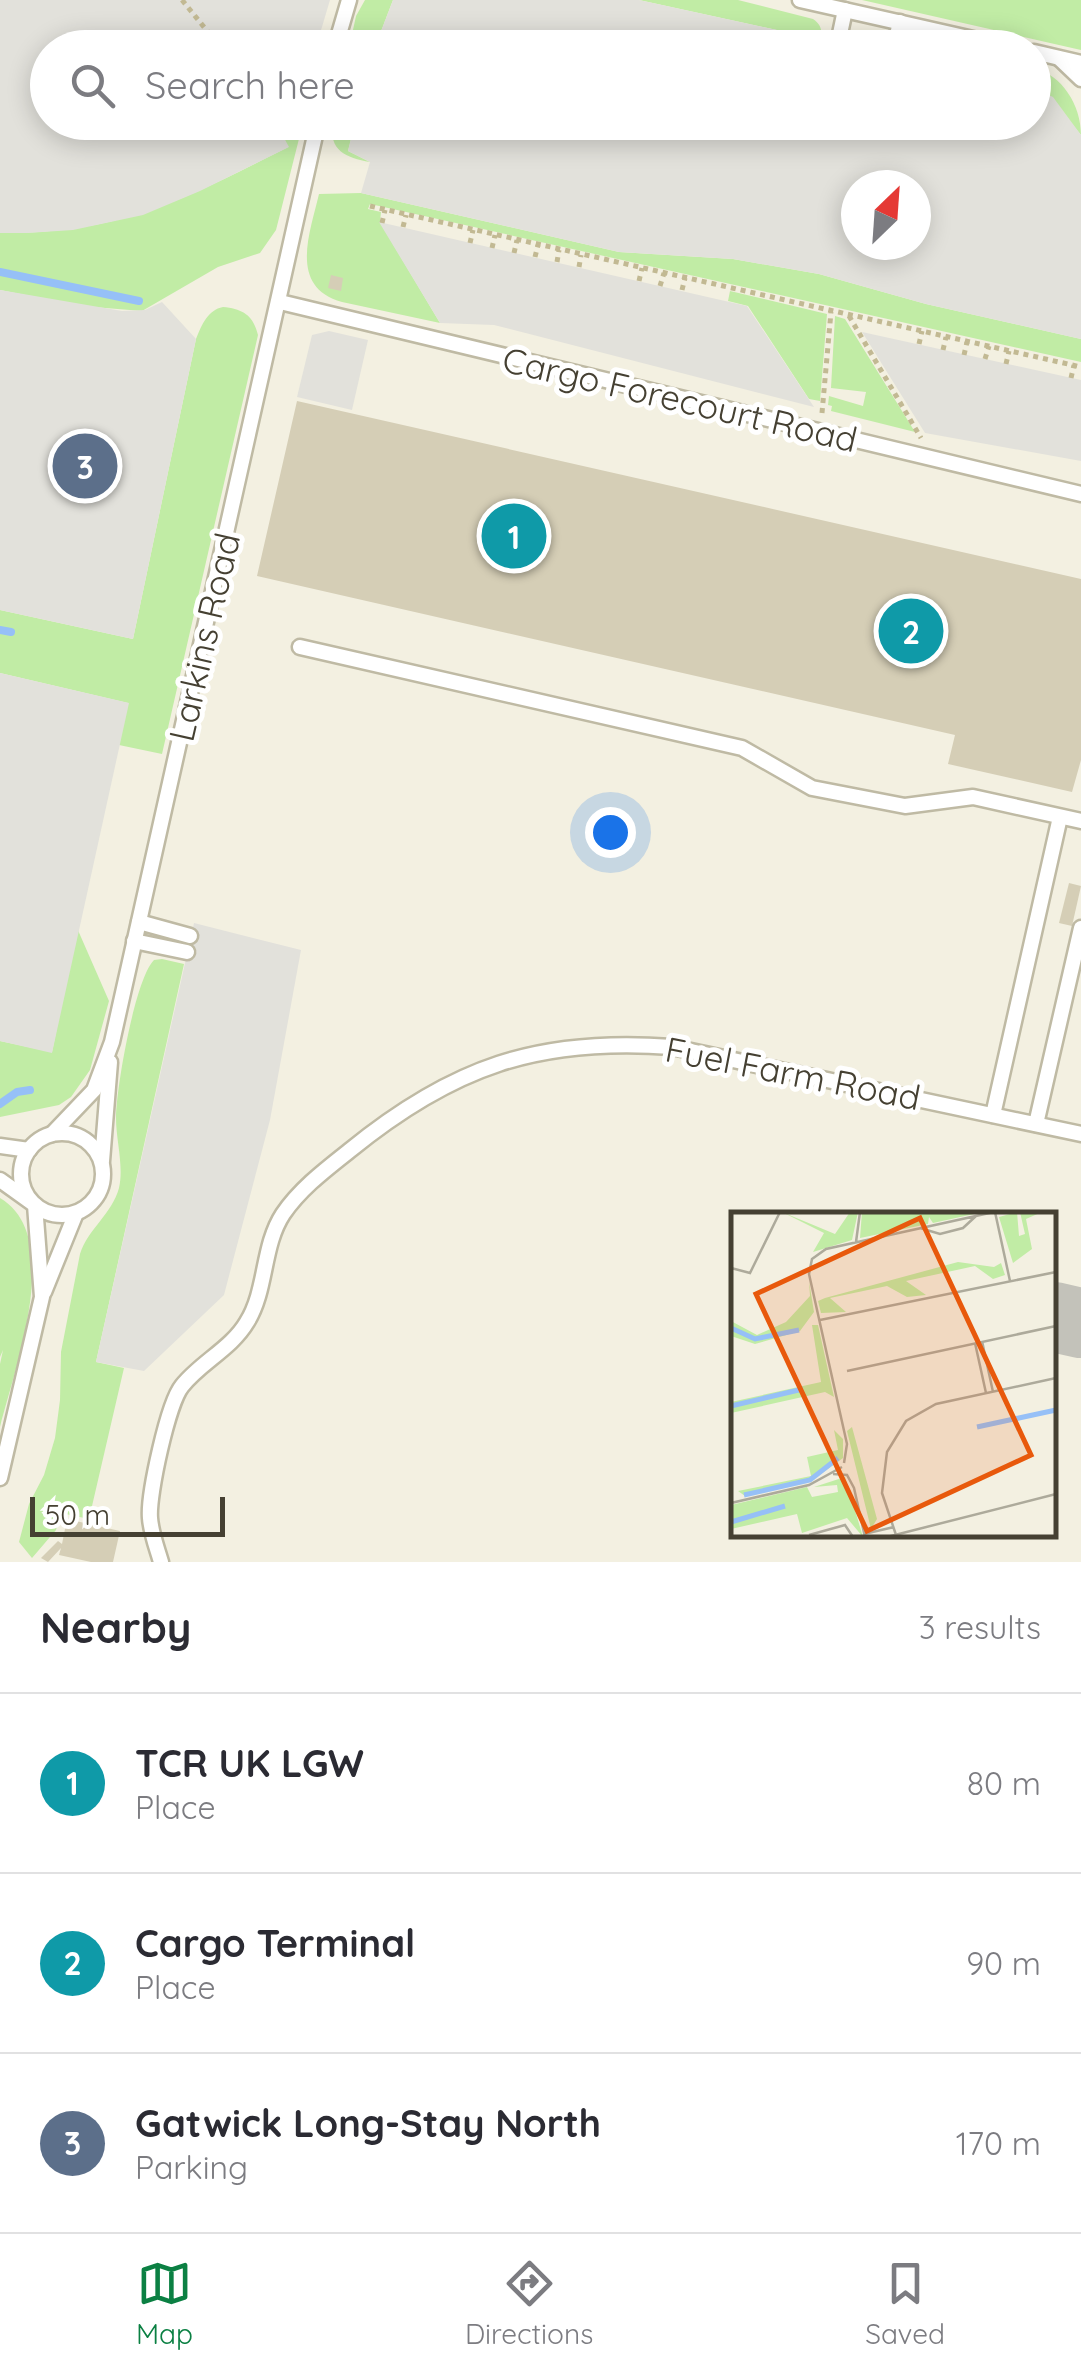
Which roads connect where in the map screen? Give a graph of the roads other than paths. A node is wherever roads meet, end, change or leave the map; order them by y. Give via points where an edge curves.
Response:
1 (348, 0) edge
2 (800, 0) edge
3 (845, 10) junction
4 (900, 22) junction
5 (340, 30) edge
6 (841, 30) edge
7 (898, 30) edge
8 (935, 30) edge
9 (1051, 56) edge
10 (1054, 57) junction
11 (1081, 63) edge
12 (1081, 80) edge
13 (314, 140) edge
14 (280, 302) junction
15 (1081, 494) edge
16 (300, 647) dead end
17 (1060, 817) junction
18 (1081, 822) edge
19 (139, 922) junction
20 (1081, 928) edge
21 (190, 936) dead end
22 (134, 941) junction
23 (187, 952) dead end
24 (112, 1042) junction
25 (993, 1115) junction
26 (1036, 1124) junction
27 (52, 1134) junction
28 (1081, 1134) edge
29 (0, 1146) edge
30 (28, 1150) junction
31 (102, 1162) junction
32 (0, 1180) edge
33 (35, 1206) junction
34 (76, 1213) junction
35 (42, 1298) junction
36 (0, 1478) edge
37 (161, 1562) edge

1 - 5 lane
2 - 3 lane
3 - 4 lane
3 - 6 lane
4 - 7 lane
4 - 8 lane
9 - 10 lane
10 - 11 lane
10 - 12 lane
13 - 14 lane, Larkins Road
14 - 15 lane, Cargo Forecourt Road
14 - 19 lane, Larkins Road
16 - 17 lane via 742,748 812,788 904,806 972,797
17 - 18 lane
17 - 25 lane
19 - 21 lane
19 - 22 lane, Larkins Road
20 - 26 lane
22 - 23 lane
22 - 24 lane, Larkins Road
24 - 27 lane, Larkins Road via 94,1090
24 - 31 lane
25 - 26 lane, Fuel Farm Road
25 - 37 lane, Fuel Farm Road via 650,1045 534,1052 448,1083 364,1139 282,1215 246,1324 184,1382 172,1402 149,1513
26 - 28 lane, Fuel Farm Road
27 - 30 lane
27 - 31 lane via 77,1136
29 - 30 lane
30 - 33 lane via 20,1172
31 - 34 lane via 102,1187
32 - 33 lane
33 - 34 lane via 60,1216
33 - 35 lane
34 - 35 lane
35 - 36 lane

